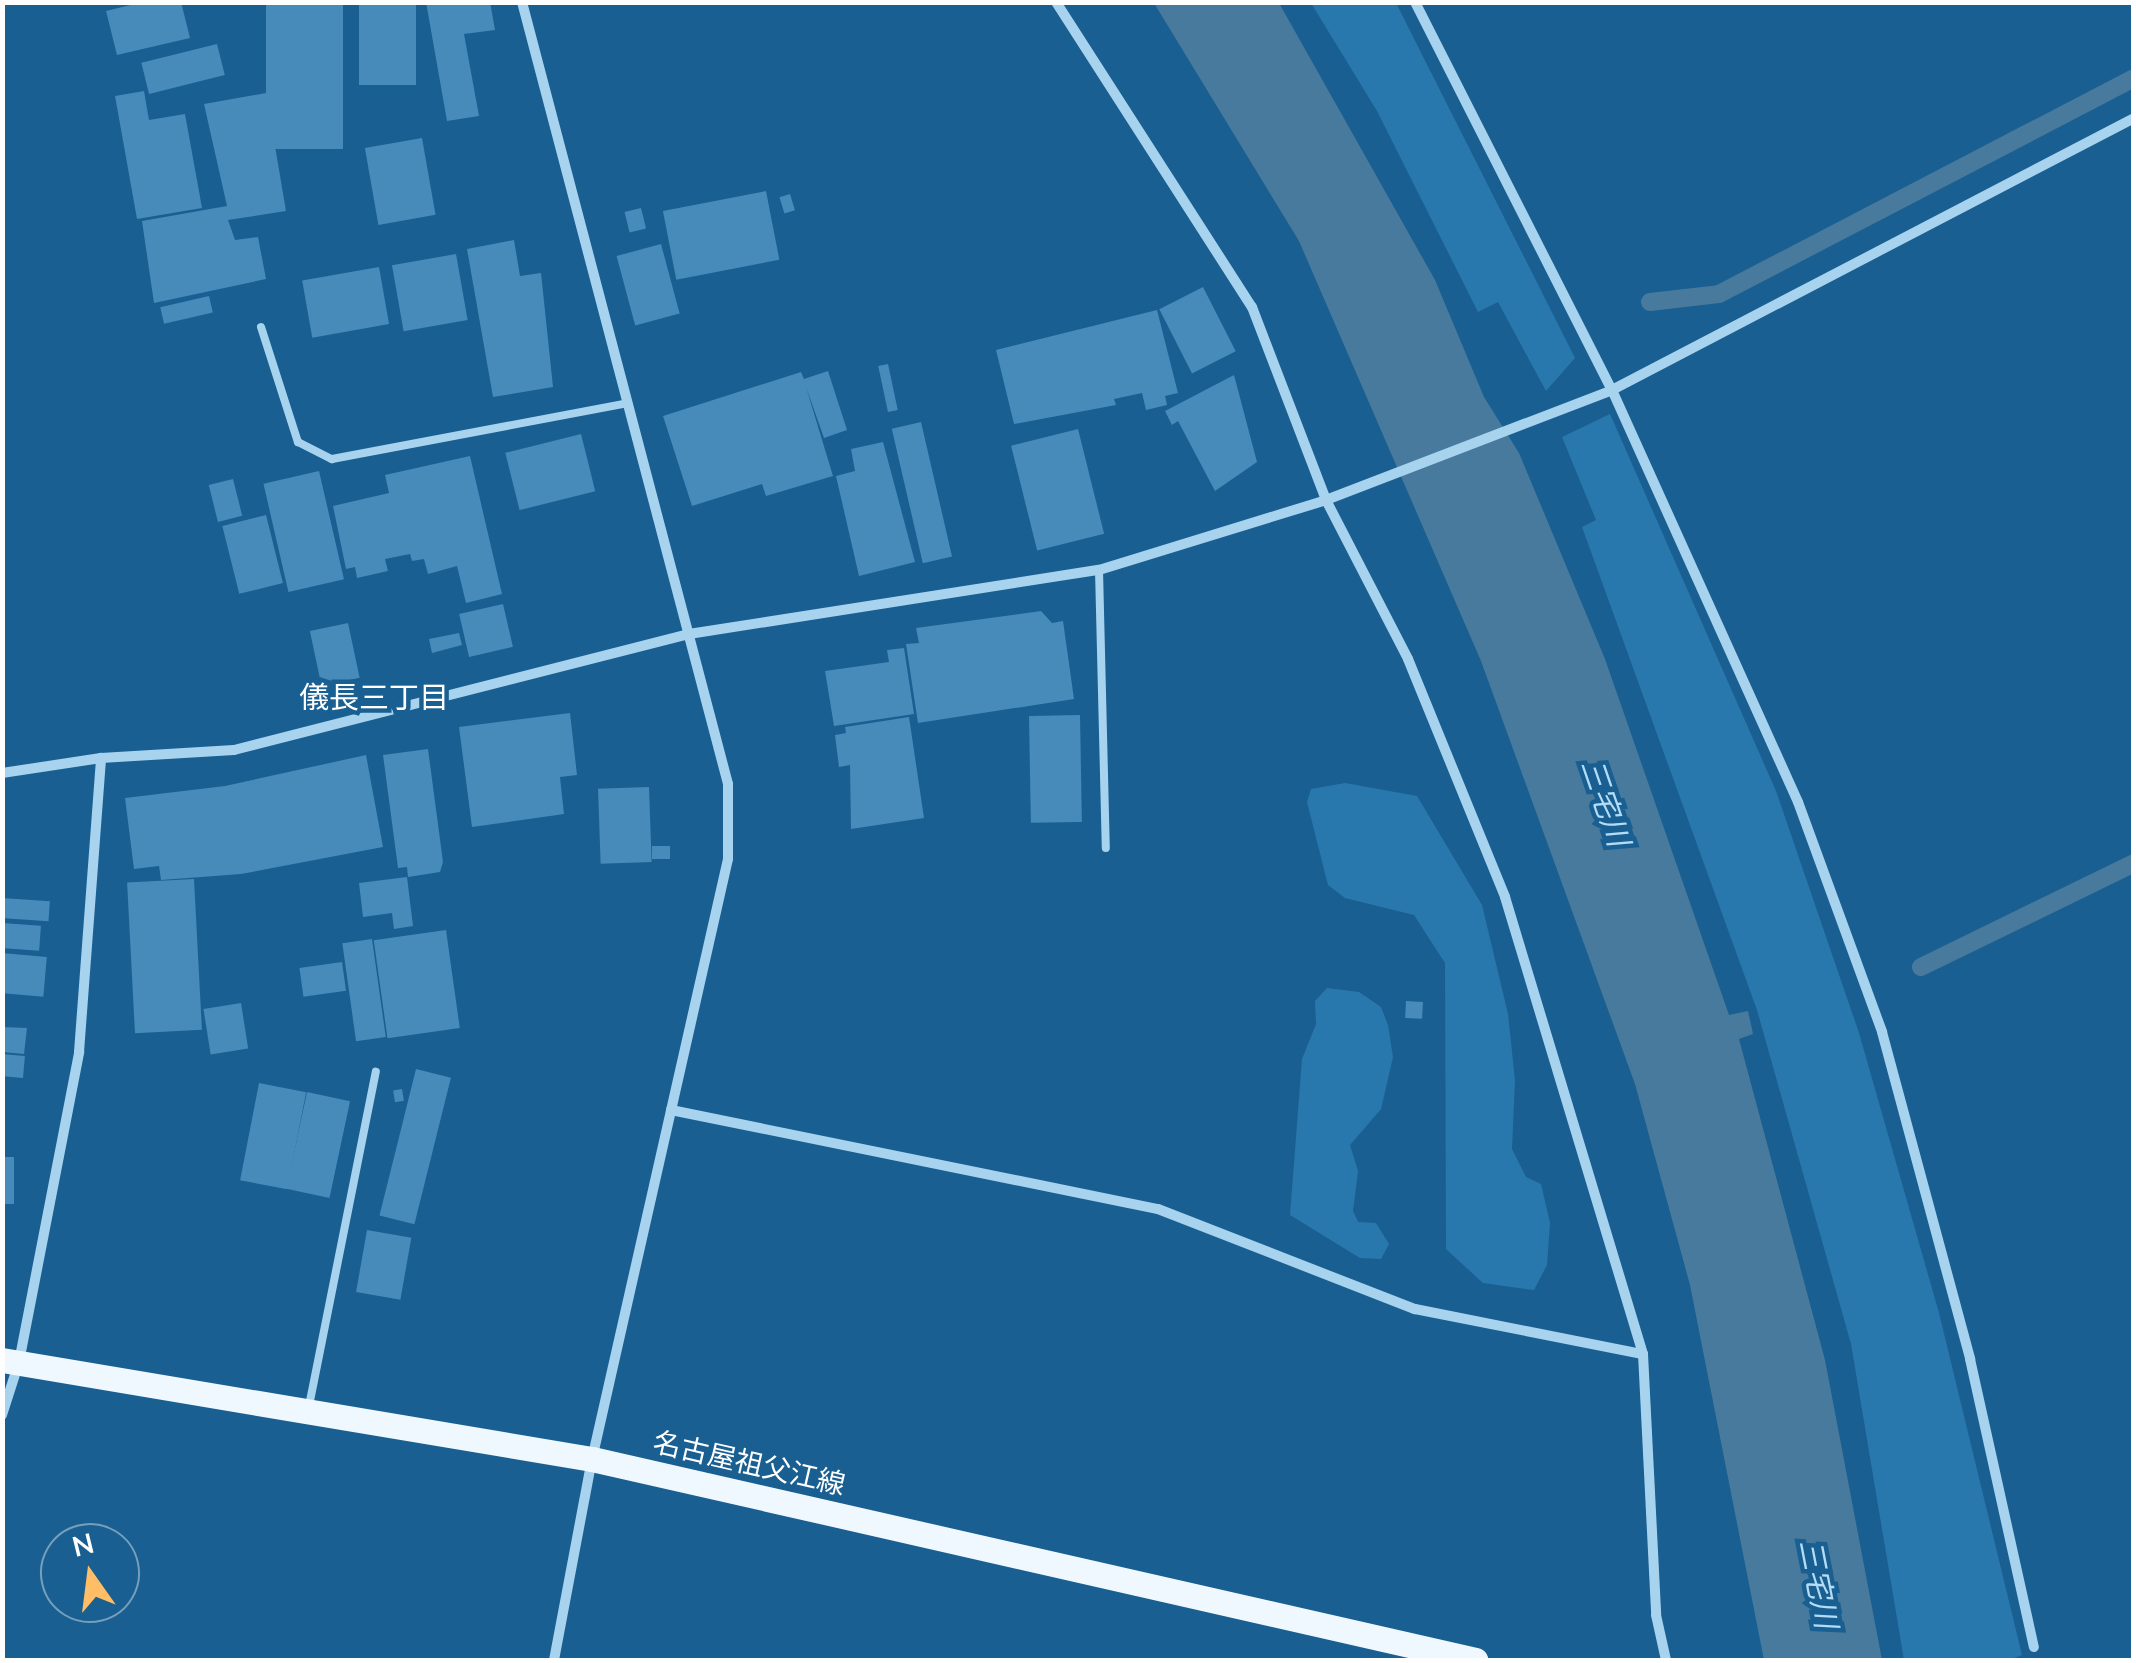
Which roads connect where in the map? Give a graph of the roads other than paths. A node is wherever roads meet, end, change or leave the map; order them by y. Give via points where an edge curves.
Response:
1 (522, 2) edge
2 (1056, 2) edge
3 (1416, 2) edge
4 (2134, 118) edge
5 (261, 327) dead end
6 (1612, 390) junction
7 (628, 403) junction
8 (1326, 500) junction
9 (1098, 570) junction
10 (689, 634) junction
11 (101, 758) junction
12 (2, 773) edge
13 (1106, 848) dead end
14 (376, 1072) dead end
15 (671, 1110) junction
16 (1642, 1354) junction
17 (11, 1361) edge
18 (308, 1411) junction
19 (2, 1415) edge
20 (592, 1460) junction
21 (2034, 1648) dead end
22 (554, 1660) edge
23 (1475, 1660) edge
24 (1666, 1660) edge

1 - 7 street
2 - 8 street via 1252,308
3 - 6 street
4 - 6 street
5 - 7 lane via 298,442 332,459
6 - 8 street
6 - 21 street via 1798,802 1882,1032 1970,1359
7 - 10 street
8 - 9 street
8 - 16 street via 1408,659 1505,897
9 - 10 street
9 - 13 lane
10 - 11 street via 234,750
10 - 15 street via 728,784 728,859
11 - 12 street
11 - 17 street via 78,1052
14 - 18 lane
15 - 16 street via 1158,1209 1415,1309
15 - 20 street
16 - 24 street via 1656,1615
17 - 18 main road, 名古屋祖父江線
17 - 19 street
18 - 20 main road, 名古屋祖父江線
20 - 22 street
20 - 23 main road, 名古屋祖父江線

